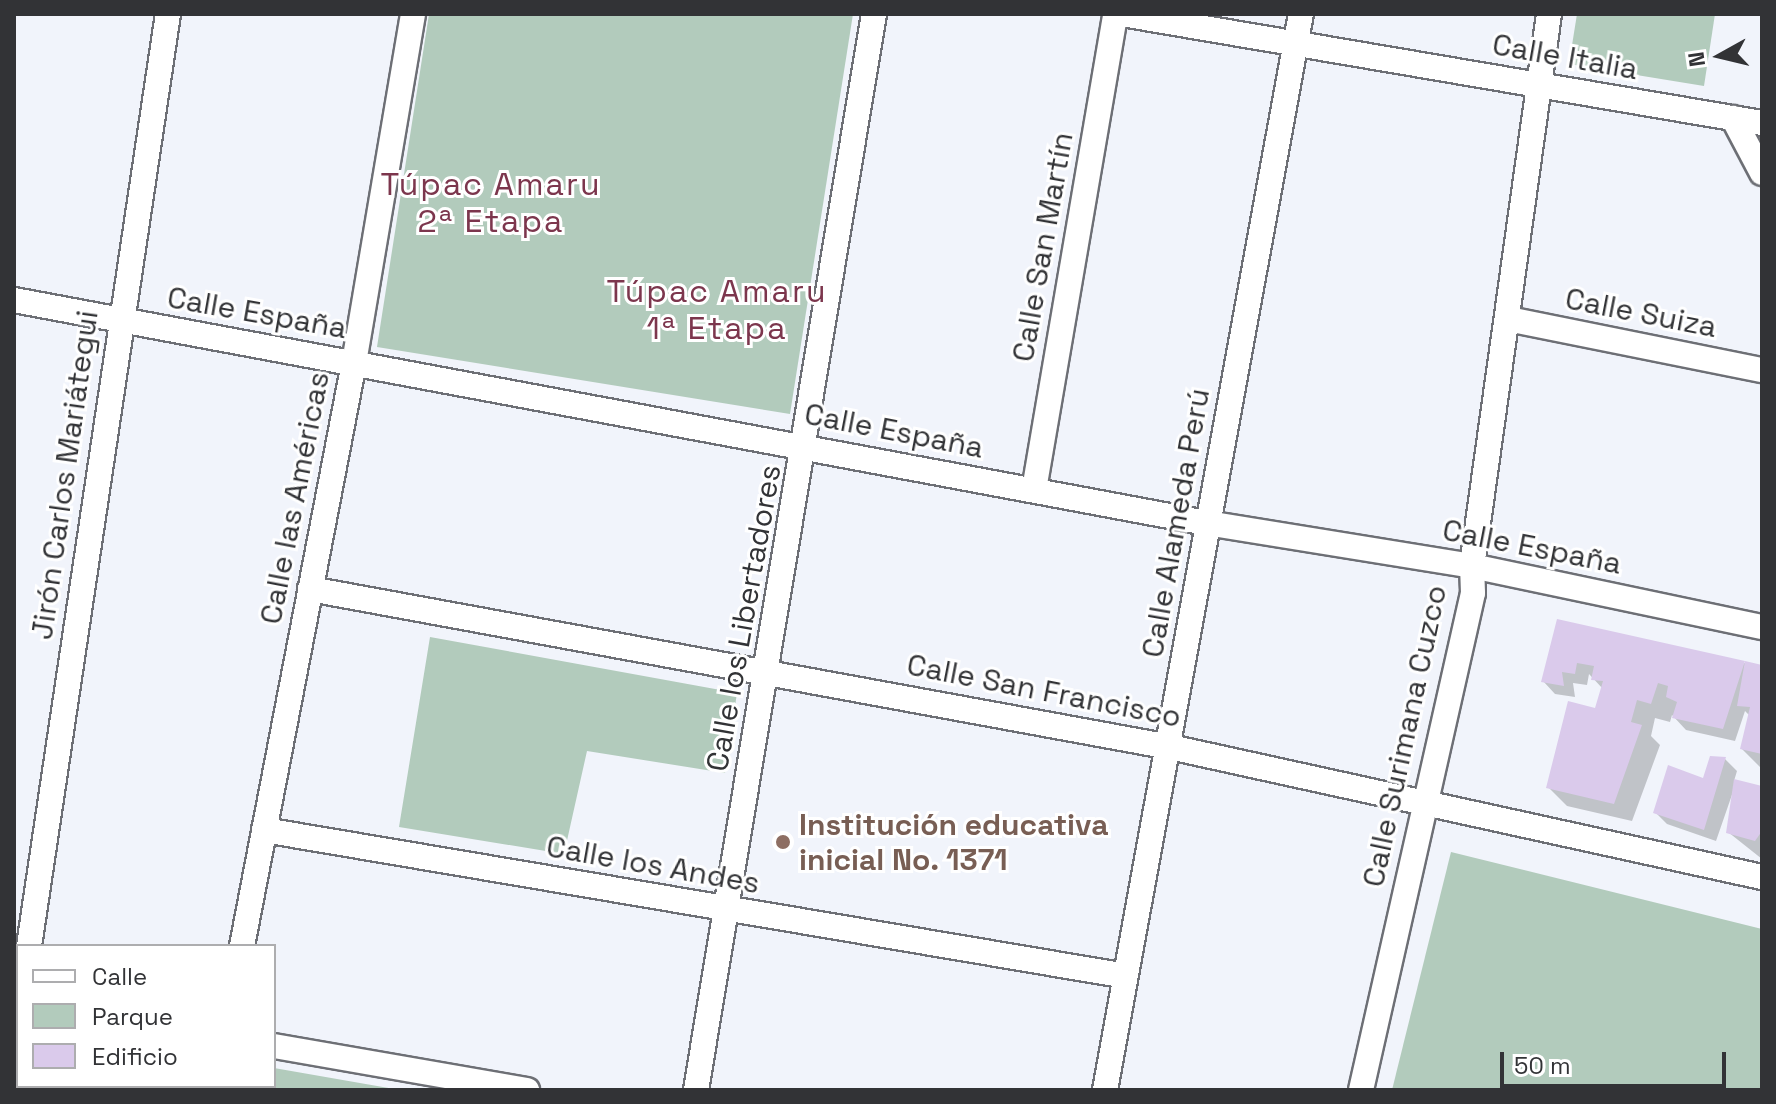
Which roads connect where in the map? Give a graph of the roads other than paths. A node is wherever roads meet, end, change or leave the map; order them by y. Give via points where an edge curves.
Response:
1 (168, 14) edge
2 (413, 14) edge
3 (874, 14) edge
4 (1115, 14) edge
5 (1122, 14) edge
6 (1301, 14) edge
7 (1549, 14) edge
8 (1296, 44) junction
9 (1537, 84) junction
10 (1733, 118) junction
11 (1762, 123) edge
12 (1762, 173) edge
13 (14, 300) edge
14 (1508, 319) junction
15 (120, 321) junction
16 (354, 363) junction
17 (1762, 370) edge
18 (806, 447) junction
19 (1034, 490) junction
20 (1207, 523) junction
21 (1472, 566) junction
22 (310, 589) junction
23 (1762, 627) edge
24 (766, 672) junction
25 (1170, 747) junction
26 (1422, 801) junction
27 (264, 830) junction
28 (1762, 877) edge
29 (727, 910) junction
30 (29, 944) edge
31 (242, 944) edge
32 (1126, 976) junction
33 (276, 1046) edge
34 (527, 1090) edge
35 (696, 1090) edge
36 (1105, 1090) edge
37 (1361, 1090) edge

1 - 15 street, Jirón Carlos Mariátegui
2 - 16 street, Calle las Américas
3 - 18 street, Calle los Libertadores
4 - 19 street, Calle San Martín
5 - 8 street, Calle Italia
6 - 8 street, Calle Alameda Perú
7 - 9 street, Calle Surimana Cuzco
8 - 9 street, Calle Italia
8 - 20 street, Calle Alameda Perú
9 - 10 street, Calle Italia
9 - 14 street, Calle Surimana Cuzco
10 - 11 street, Calle Italia
10 - 12 street
13 - 15 street, Calle España
14 - 17 street, Calle Suiza
14 - 21 street, Calle Surimana Cuzco
15 - 16 street, Calle España
15 - 30 street, Jirón Carlos Mariátegui
16 - 18 street, Calle España
16 - 22 street, Calle las Américas
18 - 19 street, Calle España
18 - 24 street, Calle los Libertadores
19 - 20 street, Calle España
20 - 21 street, Calle España
20 - 25 street, Calle Alameda Perú
21 - 23 street, Calle España
21 - 26 street, Calle Surimana Cuzco via 1473,593
22 - 24 street, Calle San Francisco
22 - 27 street, Calle las Américas
24 - 25 street, Calle San Francisco
24 - 29 street, Calle los Libertadores
25 - 26 street, Calle San Francisco
25 - 32 street, Calle Alameda Perú
26 - 28 street, Calle San Francisco
26 - 37 street, Calle Surimana Cuzco
27 - 29 street, Calle los Andes
27 - 31 street, Calle las Américas
29 - 32 street, Calle los Andes
29 - 35 street, Calle los Libertadores
32 - 36 street, Calle Alameda Perú
33 - 34 street

